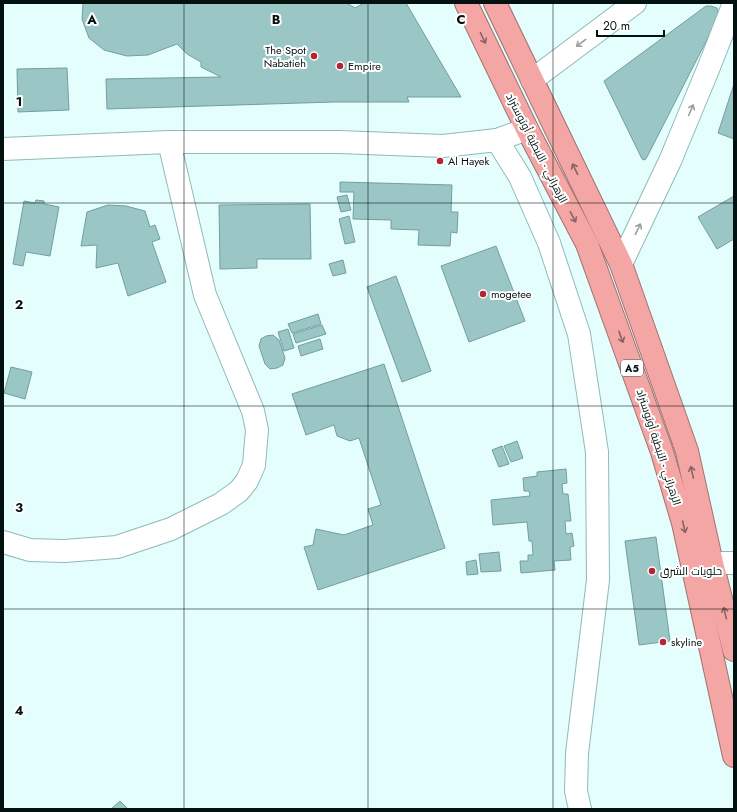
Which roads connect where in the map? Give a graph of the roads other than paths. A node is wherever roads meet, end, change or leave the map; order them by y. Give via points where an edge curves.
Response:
1 (466, 3) edge
2 (495, 3) edge
3 (635, 3) edge
4 (734, 3) edge
5 (532, 80) junction
6 (527, 129) junction
7 (497, 140) junction
8 (169, 142) junction
9 (3, 149) edge
10 (621, 264) junction
11 (3, 542) edge
12 (712, 563) junction
13 (734, 563) edge
14 (734, 650) edge
15 (734, 756) edge
16 (575, 803) edge

1 -> 6 highway, الزهراني - النبطية أوتوستراد / A5
2 - 5 highway, الزهراني - النبطية أوتوستراد / A5
3 -> 5 street
10 -> 4 street via 670,161
10 -> 5 highway, الزهراني - النبطية أوتوستراد / A5
6 - 7 street
6 -> 15 highway, الزهراني - النبطية أوتوستراد / A5 via 587,244 662,452 684,523
7 - 8 street via 443,146 339,142
7 - 16 street via 520,177 549,243 579,334 597,452 598,580 577,753
8 - 9 street
8 - 11 street via 205,295 253,412 257,430 254,465 239,491 221,504 171,529 117,547 64,551 30,550
12 -> 10 highway, الزهراني - النبطية أوتوستراد / A5 via 687,451
12 - 13 street
14 -> 12 highway, الزهراني - النبطية أوتوستراد / A5

